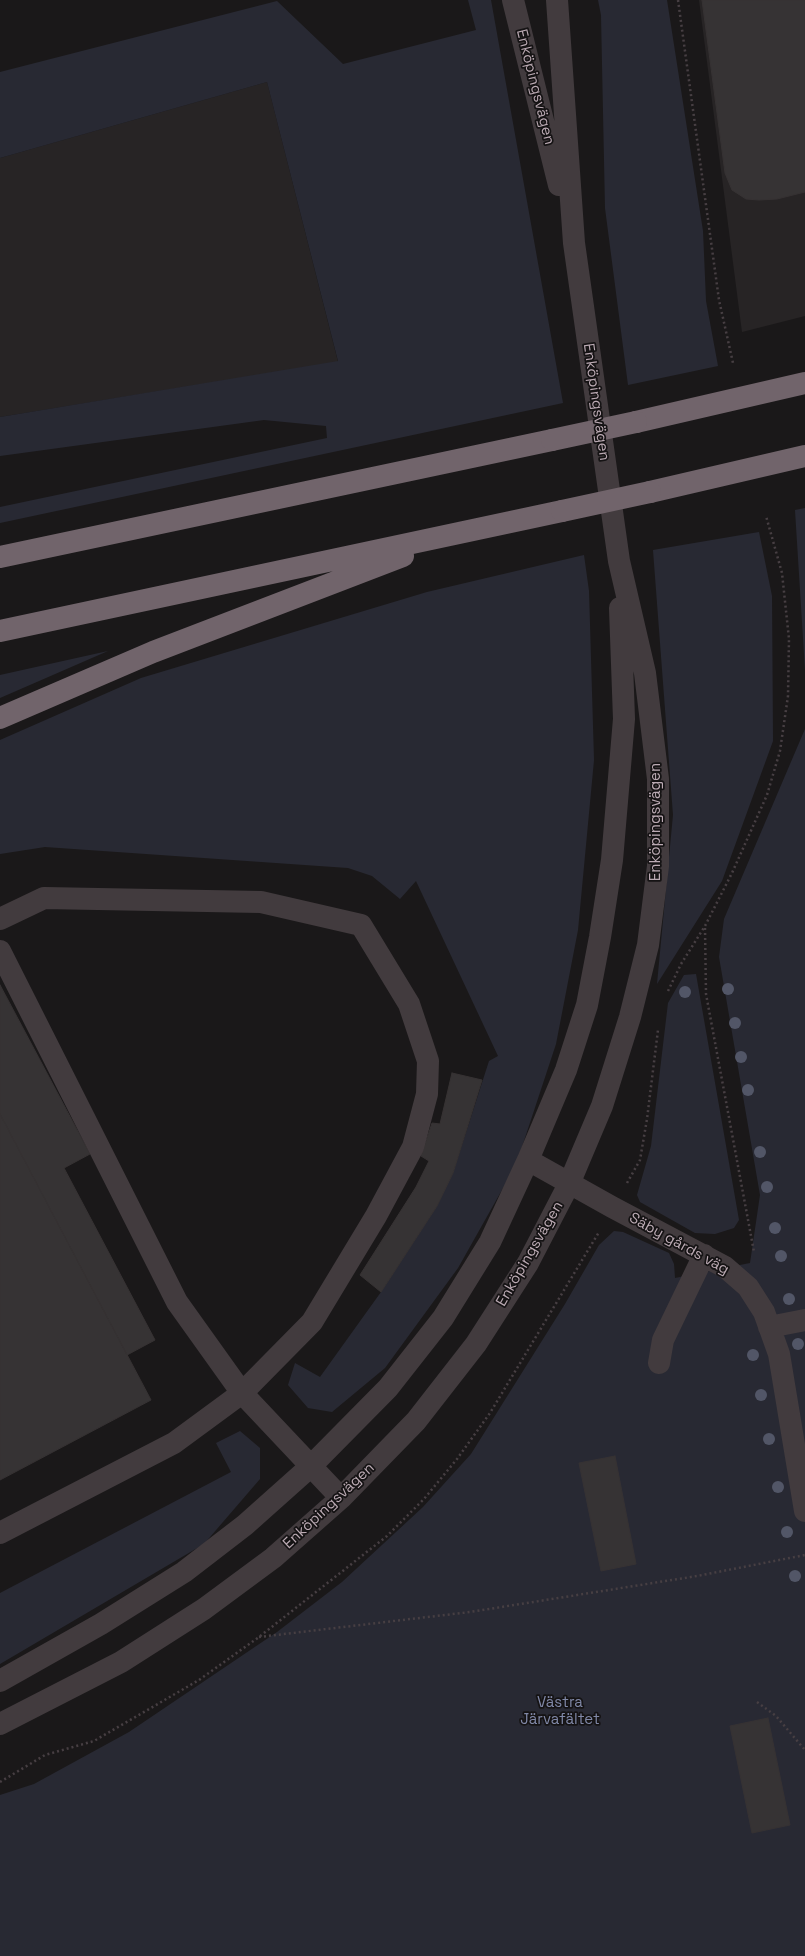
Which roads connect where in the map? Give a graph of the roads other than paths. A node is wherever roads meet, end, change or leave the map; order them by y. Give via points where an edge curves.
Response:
1 (513, 0) edge
2 (557, 0) edge
3 (574, 243) junction
4 (805, 382) edge
5 (805, 456) edge
6 (467, 531) junction
7 (0, 557) edge
8 (619, 561) junction
9 (0, 631) edge
10 (0, 718) edge
11 (0, 919) edge
12 (0, 951) edge
13 (528, 1160) junction
14 (569, 1184) junction
15 (704, 1255) junction
16 (805, 1320) edge
17 (769, 1327) junction
18 (658, 1363) dead end
19 (242, 1393) junction
20 (310, 1467) junction
21 (341, 1498) junction
22 (805, 1511) edge
23 (0, 1533) edge
24 (0, 1681) edge
25 (0, 1724) edge

1 - 3 street, Enköpingsvägen
2 - 3 street, Enköpingsvägen
3 - 8 street, Enköpingsvägen
4 - 7 highway, bridge via 636,422
5 - 6 highway, bridge
6 - 9 highway
6 - 10 highway via 153,652
8 - 13 street, Enköpingsvägen via 624,719 612,860 587,1005 566,1070
8 - 14 street, Enköpingsvägen via 645,673 658,779 658,866 648,945 630,1017 602,1106
11 - 19 street via 44,898 261,902 361,925 409,1004 428,1061 427,1094 413,1147 376,1216 312,1322
12 - 19 street via 177,1302
13 - 14 street, Säby gårds väg
13 - 20 street, Enköpingsvägen via 490,1242 443,1318 388,1388
14 - 15 street, Säby gårds väg
14 - 21 street, Enköpingsvägen via 528,1263 476,1344 416,1421
15 - 17 street, Säby gårds väg via 725,1267 748,1287 764,1312
15 - 18 street via 663,1340
16 - 17 street
17 - 22 street, Säby gårds väg via 779,1354
19 - 20 street
19 - 23 street via 174,1443
20 - 21 street
20 - 24 street, Enköpingsvägen via 245,1525 184,1572 101,1624
21 - 25 street, Enköpingsvägen via 273,1558 204,1609 121,1662

